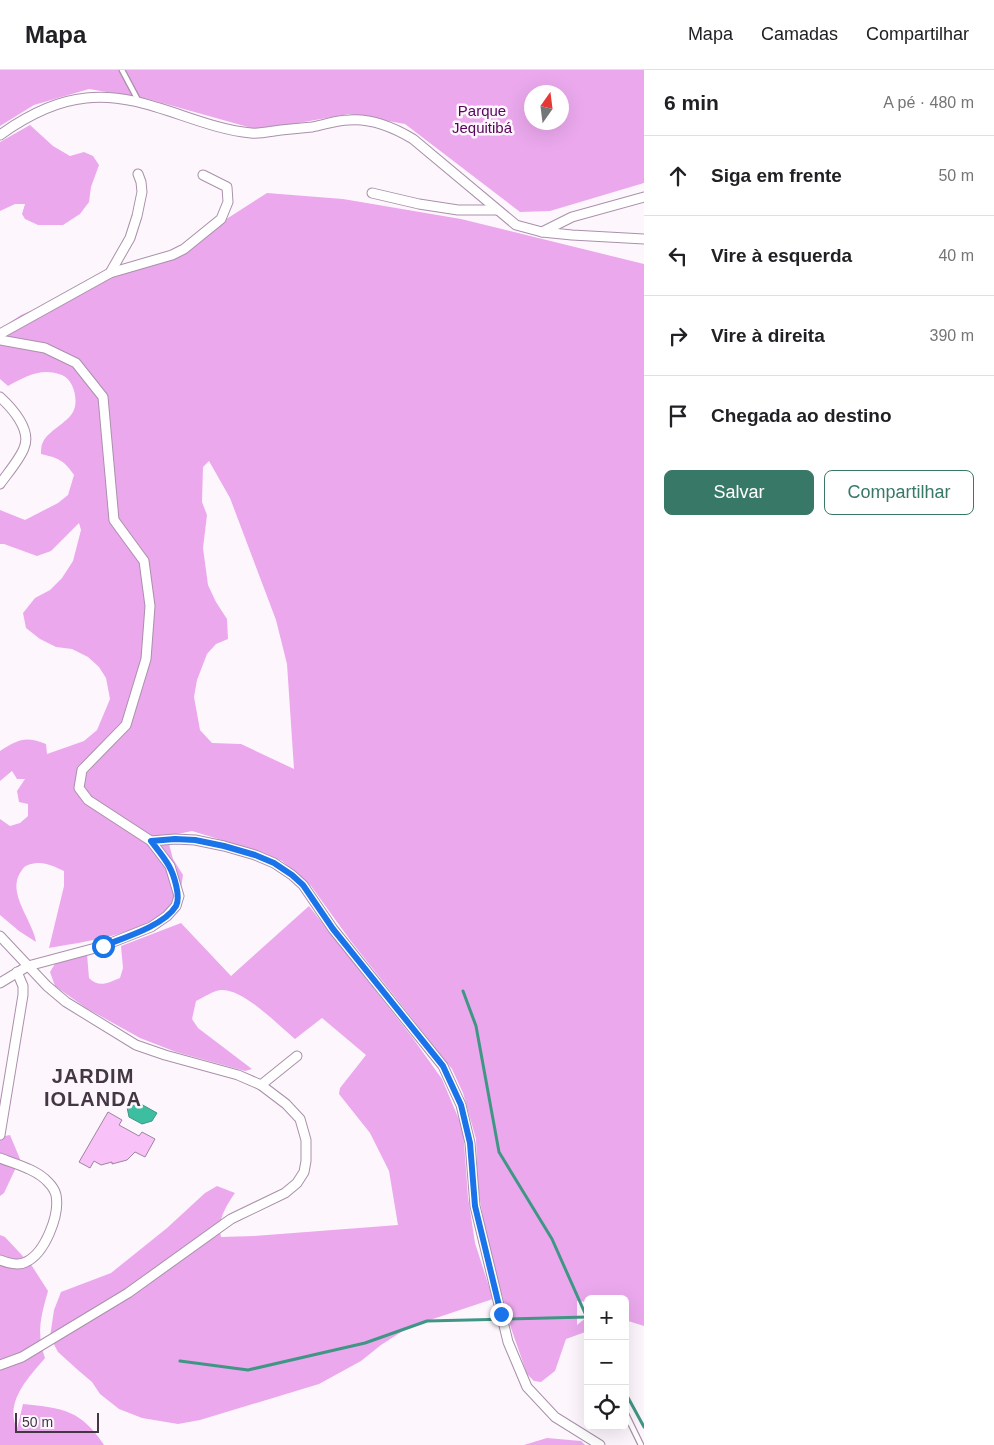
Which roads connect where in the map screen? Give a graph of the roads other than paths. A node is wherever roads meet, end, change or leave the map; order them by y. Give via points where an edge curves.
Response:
1 (122, 70) edge
2 (140, 103) junction
3 (0, 135) edge
4 (138, 174) dead end
5 (203, 174) dead end
6 (372, 193) dead end
7 (644, 196) edge
8 (500, 213) junction
9 (542, 232) junction
10 (644, 239) edge
11 (110, 273) junction
12 (0, 334) edge
13 (0, 340) edge
14 (0, 397) edge
15 (0, 484) edge
16 (151, 841) junction
17 (0, 936) edge
18 (3, 944) edge
19 (28, 966) junction
20 (17, 972) junction
21 (0, 983) edge
22 (297, 1056) dead end
23 (261, 1085) junction
24 (0, 1135) edge
25 (0, 1158) edge
26 (0, 1260) edge
27 (0, 1364) edge
28 (629, 1420) edge
29 (600, 1445) edge
30 (641, 1445) edge

1 - 2 lane
2 - 3 street via 107,97 63,102 34,114
2 - 8 street via 233,131 254,134 349,120 381,123 412,140
4 - 11 street via 142,192 137,216 130,238
5 - 11 street via 227,187 228,202 221,219 172,255
6 - 8 street via 419,204
7 - 9 street via 572,217
8 - 9 street via 516,225
9 - 10 street
11 - 12 street
13 - 16 street via 45,348 76,364 103,397 114,520 144,561 150,606 146,659 126,725 82,770 79,788 88,800
14 - 15 street via 15,414 26,439 25,448
16 - 19 street via 170,866 179,896 176,906 167,916 151,927 103,946
16 - 29 street via 195,840 224,846 274,863 292,875 443,1066 461,1105 470,1143 475,1206 508,1342 527,1387 554,1417
17 - 18 street
18 - 19 street
19 - 20 street
19 - 23 street via 66,1002 136,1045 238,1075
20 - 21 street
20 - 24 street via 24,986 24,995
22 - 23 street
23 - 27 street via 286,1104 300,1120 306,1140 306,1161 297,1183 285,1193 231,1219 128,1293 22,1357
25 - 26 street via 47,1181 56,1193 57,1208 45,1242 34,1256 25,1263
28 - 30 lane

